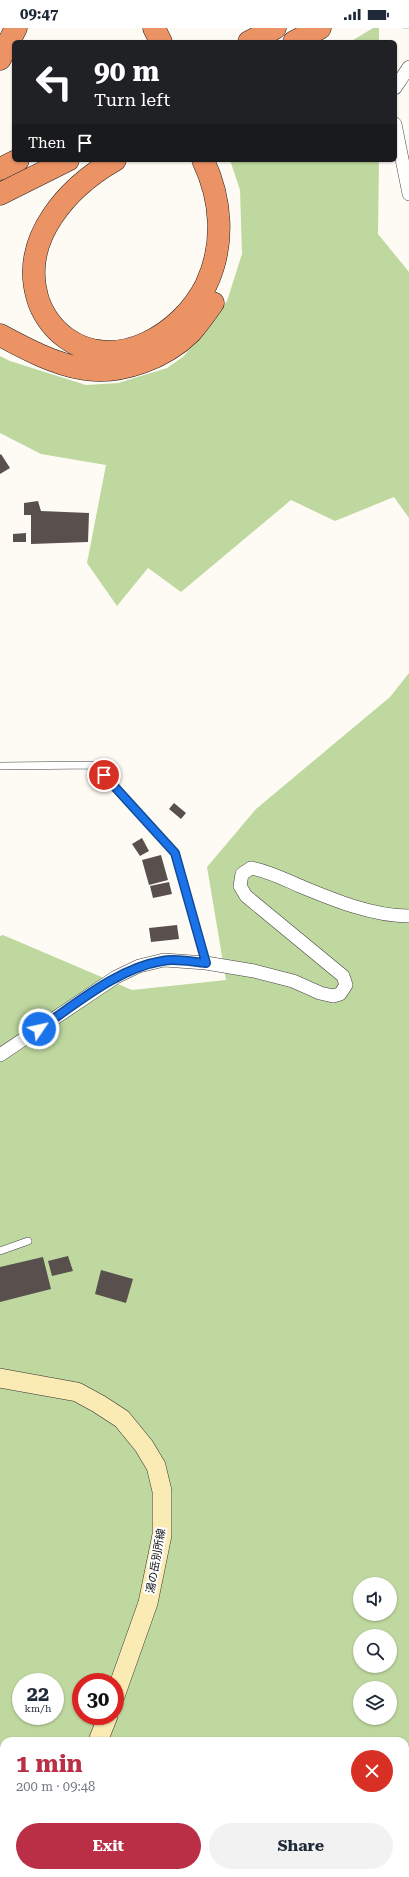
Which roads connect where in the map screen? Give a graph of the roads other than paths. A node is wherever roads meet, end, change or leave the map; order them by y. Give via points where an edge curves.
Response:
1 (16, 28) edge
2 (137, 28) edge
3 (154, 28) edge
4 (275, 28) edge
5 (320, 28) edge
6 (336, 28) edge
7 (143, 40) edge
8 (160, 40) edge
9 (253, 40) edge
10 (298, 40) edge
11 (317, 40) edge
12 (0, 59) edge
13 (409, 66) edge
14 (397, 85) edge
15 (397, 134) edge
16 (14, 162) edge
17 (64, 162) edge
18 (112, 162) edge
19 (204, 162) edge
20 (219, 162) edge
21 (0, 169) edge
22 (0, 194) edge
23 (409, 194) edge
24 (0, 335) edge
25 (0, 766) edge
26 (409, 916) edge
27 (206, 963) junction
28 (0, 1055) edge
29 (28, 1241) dead end
30 (0, 1251) edge
31 (0, 1378) edge
32 (123, 1673) edge
33 (104, 1725) edge
34 (100, 1737) edge

1 - 12 highway
2 - 7 highway
3 - 8 highway
4 - 9 highway
5 - 10 highway
6 - 11 highway
13 - 14 street
15 - 23 street
16 - 21 highway
17 - 22 highway
18 - 19 highway via 73,192 51,217 41,235 33,270 38,302 55,327 66,338 78,344 108,351 140,346 157,339 185,315 204,290 215,262 220,229 216,196
20 - 24 highway via 230,191 234,214 234,240 223,283 214,302 190,333 174,345 140,363 105,371 60,363
25 - 27 lane via 95,765 175,853
26 - 27 street via 373,912 263,870 251,868 242,874 240,886 246,896 343,976 346,985 340,994 333,996 293,981
27 - 28 street via 164,960 139,966 116,977
29 - 30 lane
31 - 32 main road, 湯の岳別所線 via 77,1392 122,1419 156,1466 162,1490 162,1535 148,1603
33 - 34 main road

